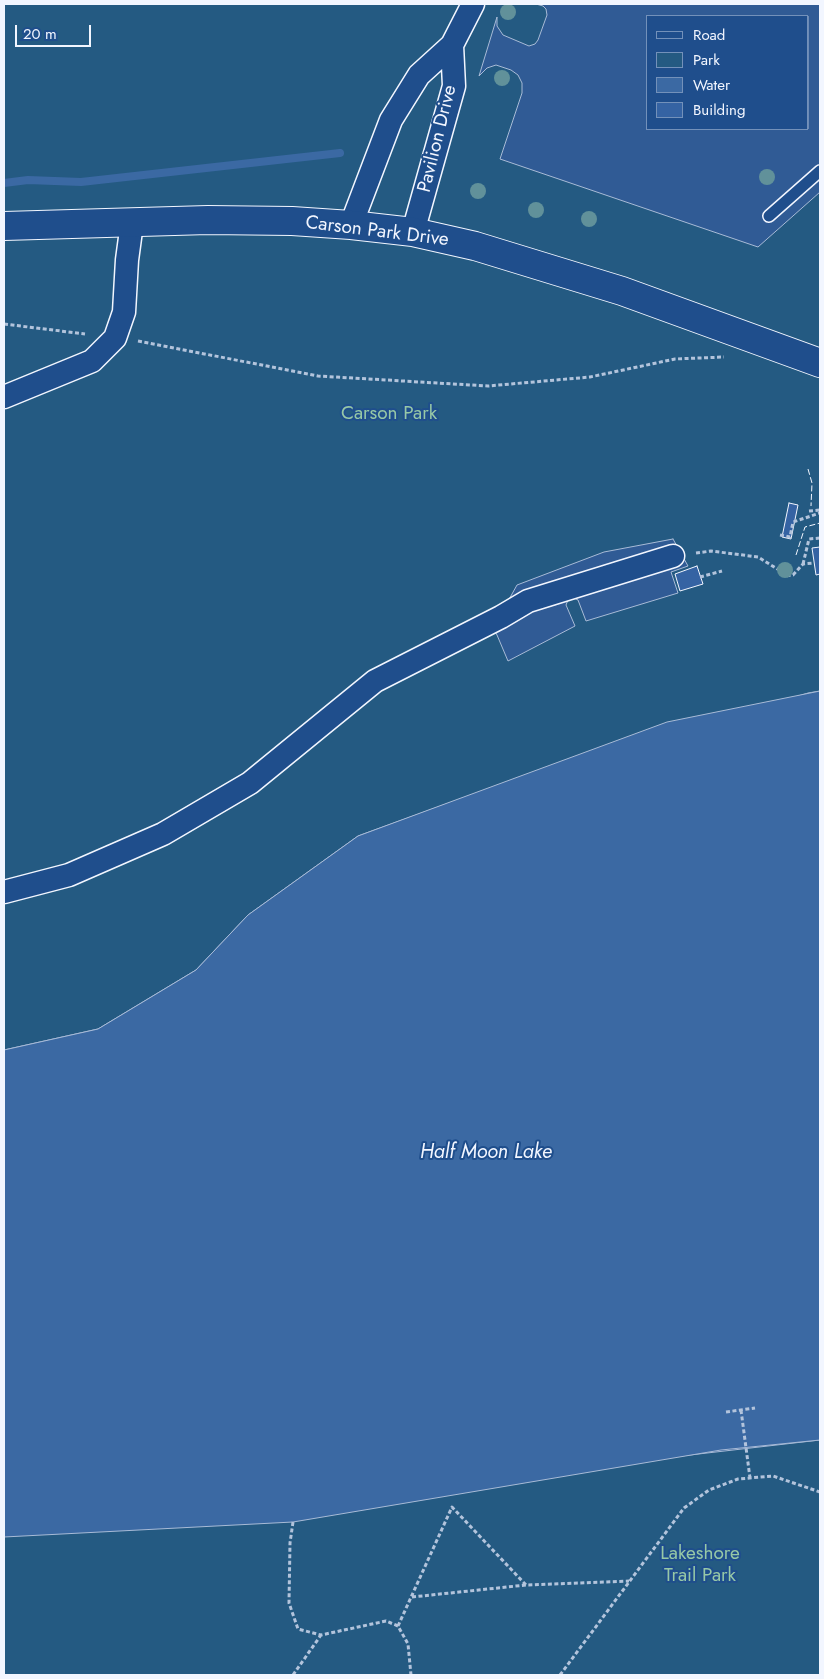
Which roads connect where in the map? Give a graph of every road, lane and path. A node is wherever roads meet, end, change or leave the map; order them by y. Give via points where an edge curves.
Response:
1 (473, 4) edge
2 (452, 46) junction
3 (820, 171) edge
4 (768, 216) dead end
5 (132, 223) junction
6 (351, 225) junction
7 (4, 226) edge
8 (413, 232) junction
9 (4, 324) edge
10 (115, 338) junction
11 (729, 357) dead end
12 (820, 363) edge
13 (4, 397) edge
14 (809, 511) dead end
15 (820, 512) edge
16 (780, 535) dead end
17 (820, 538) edge
18 (672, 556) joint
19 (814, 563) dead end
20 (803, 564) junction
21 (722, 571) dead end
22 (700, 578) dead end
23 (4, 892) edge
24 (755, 1408) dead end
25 (741, 1410) junction
26 (726, 1412) dead end
27 (750, 1478) junction
28 (820, 1492) edge
29 (293, 1522) dead end
30 (629, 1581) junction
31 (526, 1585) junction
32 (411, 1597) junction
33 (398, 1626) junction
34 (321, 1635) junction
35 (293, 1675) edge
36 (411, 1675) edge
37 (560, 1675) edge

1 - 2 street, Pavilion Drive
2 - 6 street, Pavilion Drive via 419,75 391,120
2 - 8 street, Pavilion Drive via 454,86
3 - 4 lane
5 - 6 street, Carson Park Drive via 208,220
5 - 7 street, Carson Park Drive
5 - 10 street via 126,260 124,312
6 - 8 street, Carson Park Drive
8 - 12 street, Carson Park Drive via 475,246 622,291
9 - 10 path
10 - 11 path via 318,376 488,386 590,377 675,359
10 - 13 street via 92,361
14 - 15 path
15 - 16 path via 793,522 790,537
17 - 20 path via 809,540
18 - 20 path via 711,551 758,557 784,576 793,575
18 - 23 street via 528,601 501,618 375,681 250,783 163,834 69,875
19 - 20 path
21 - 22 path
24 - 25 path
25 - 26 path
25 - 27 path
27 - 28 path via 773,1476
27 - 30 path via 709,1490 684,1508
29 - 34 path via 289,1603 298,1629
30 - 31 path
30 - 37 path
31 - 32 path
31 - 32 path via 452,1507
32 - 33 path
33 - 34 path via 386,1621
33 - 36 path via 408,1644
34 - 35 path

